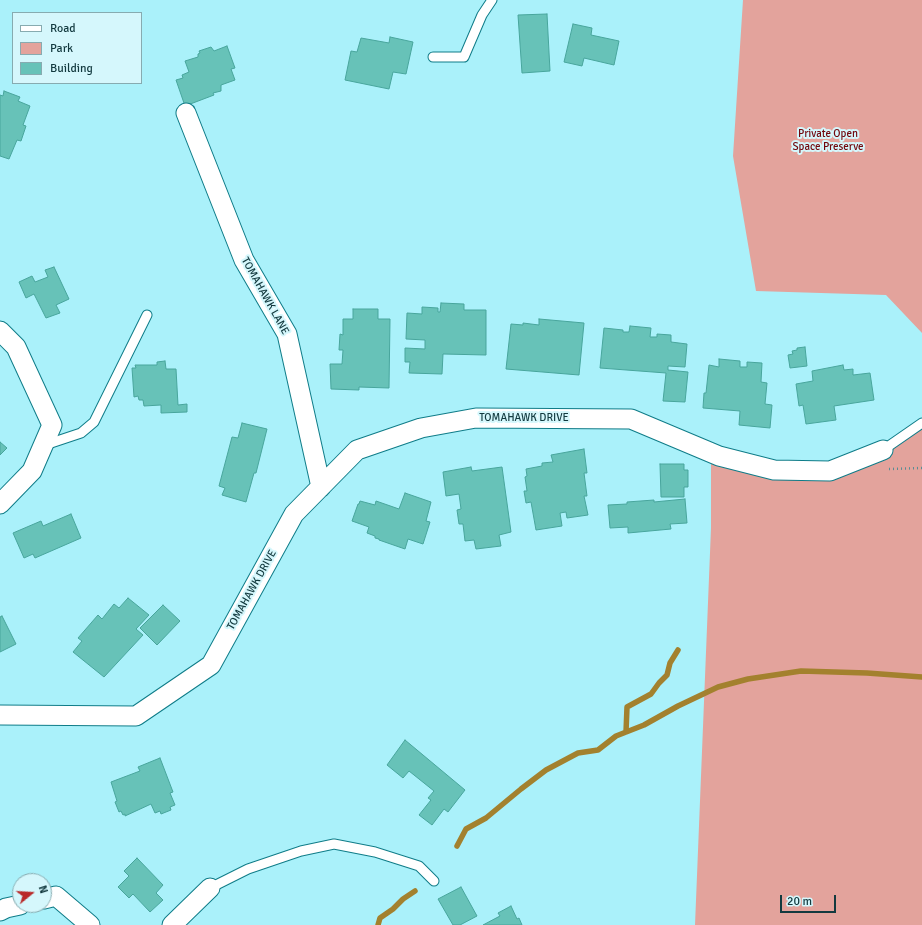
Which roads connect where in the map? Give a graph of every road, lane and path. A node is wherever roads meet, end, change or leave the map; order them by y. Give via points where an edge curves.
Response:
1 (492, 0) edge
2 (433, 57) dead end
3 (186, 113) dead end
4 (147, 315) dead end
5 (0, 331) edge
6 (922, 423) edge
7 (43, 445) junction
8 (883, 450) joint
9 (321, 487) junction
10 (0, 504) edge
11 (0, 715) edge
12 (434, 881) dead end
13 (210, 888) joint
14 (52, 897) edge
15 (12, 907) edge
16 (0, 911) edge
17 (90, 925) edge
18 (172, 925) edge

1 - 2 lane via 482,15 464,57
3 - 9 street, TOMAHAWK LANE via 244,260 287,334
4 - 7 lane via 94,422 80,433
5 - 7 street via 16,347 52,425
6 - 8 lane
7 - 10 street via 32,470
8 - 9 street, TOMAHAWK DRIVE via 830,471 774,470 719,456 631,419 476,418 421,428 357,450
9 - 11 street, TOMAHAWK DRIVE via 294,514 211,665 136,716
12 - 13 lane via 419,866 375,852 334,844 301,851 248,869
13 - 18 street
14 - 17 street via 56,896
15 - 16 street

